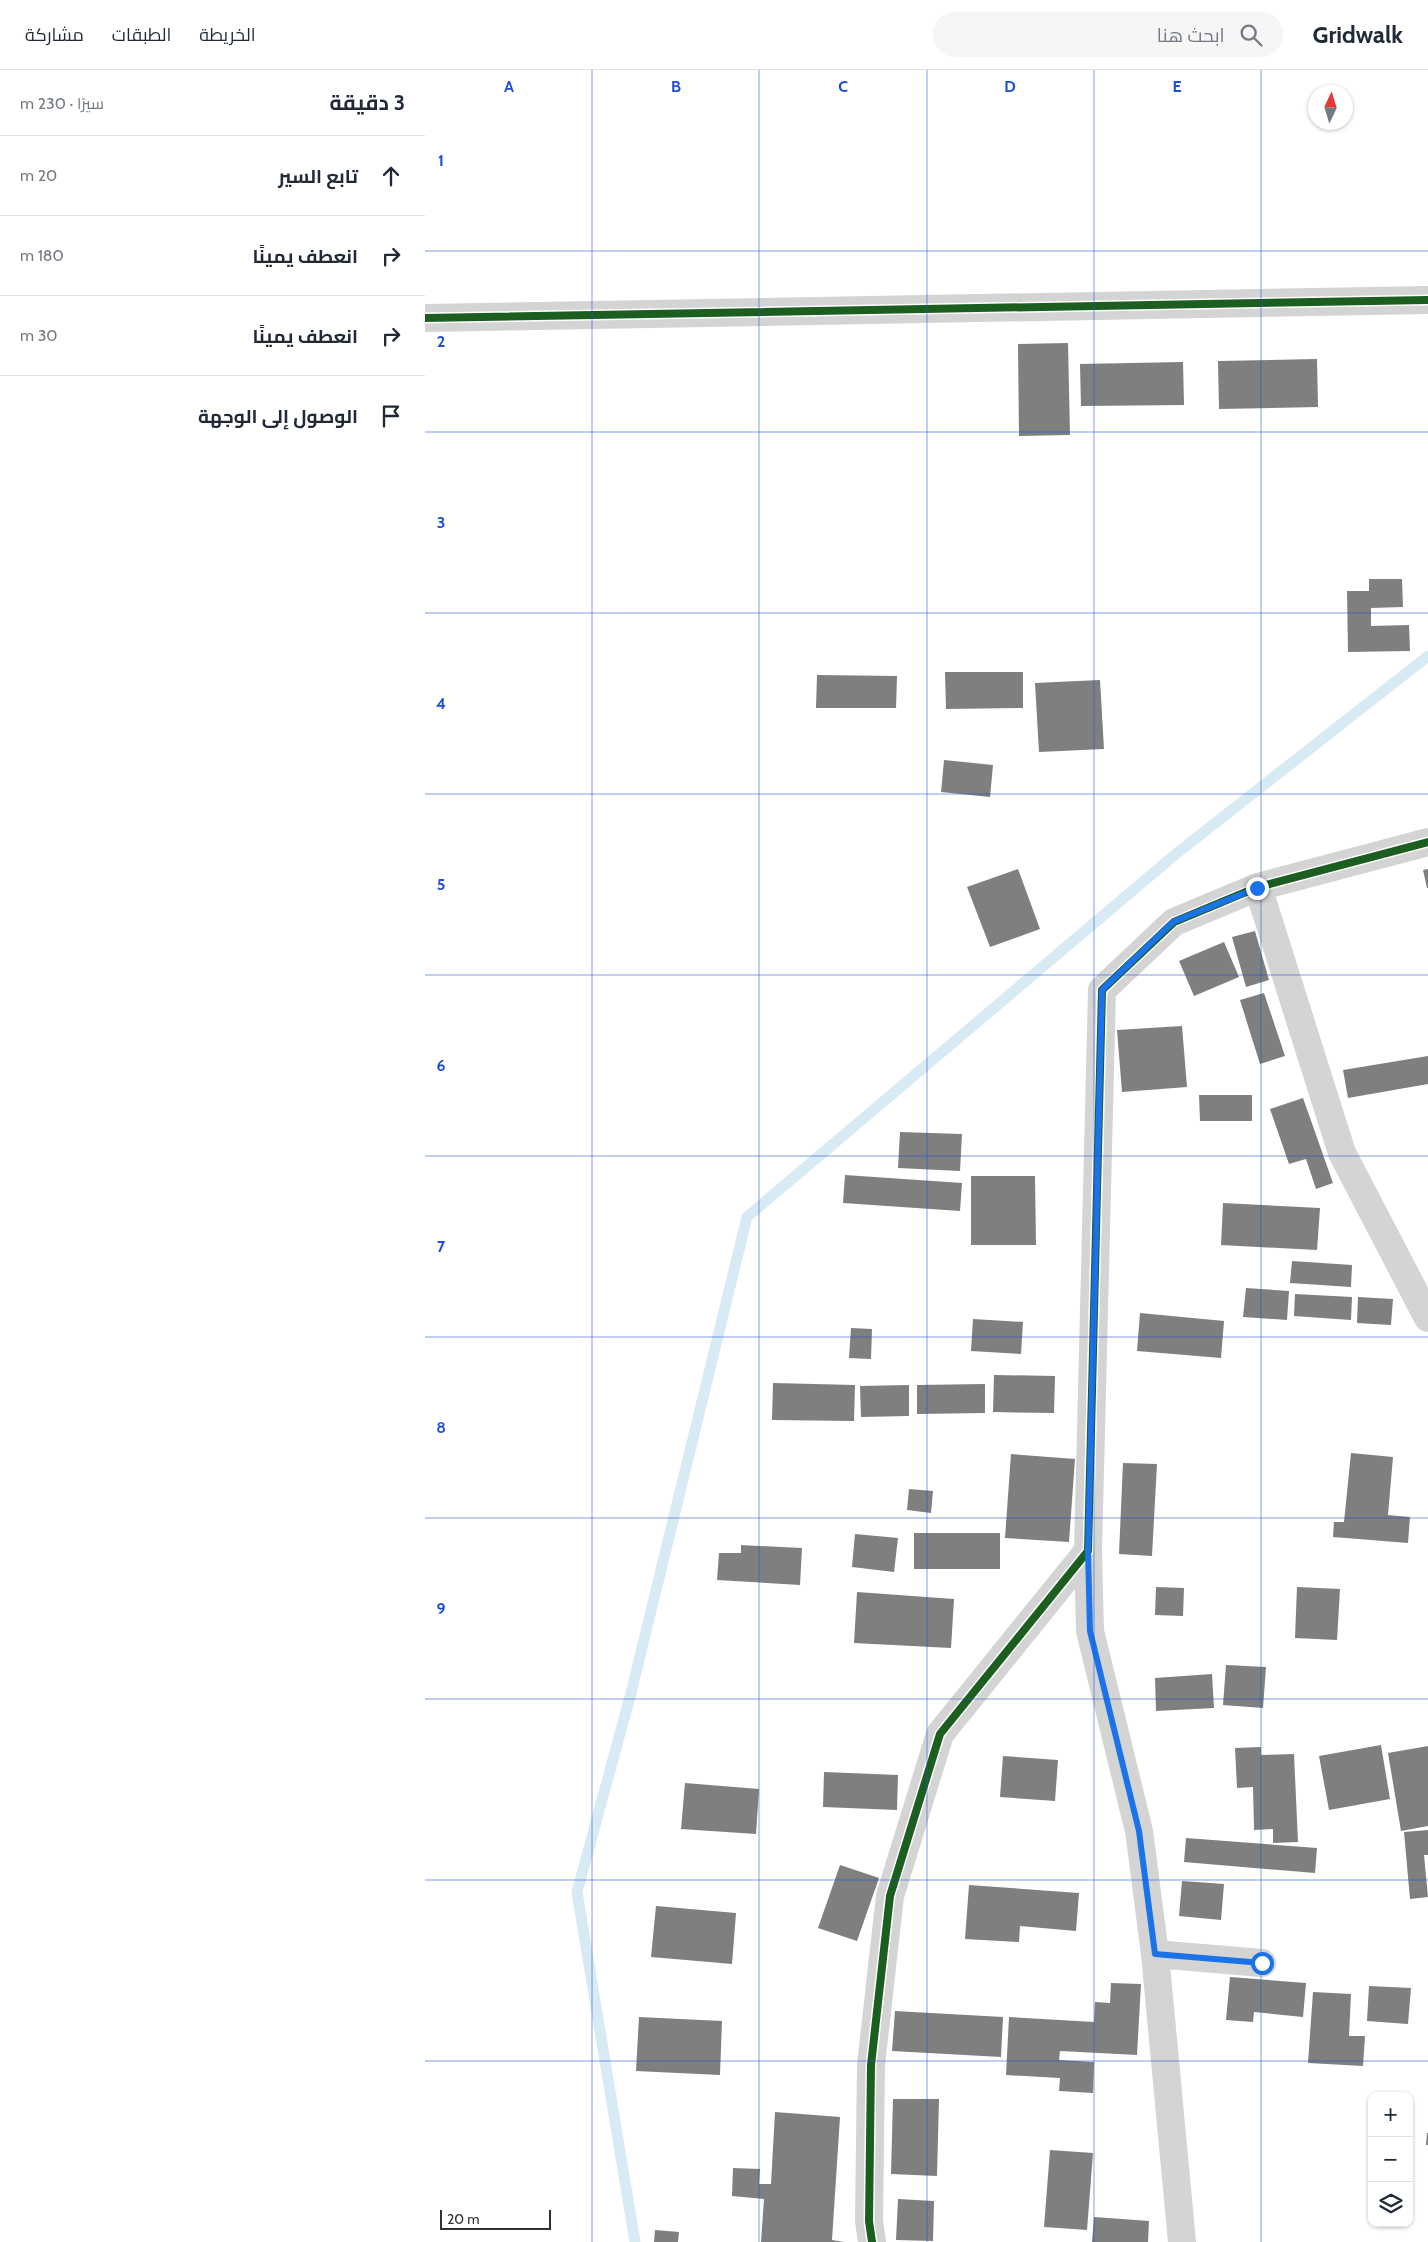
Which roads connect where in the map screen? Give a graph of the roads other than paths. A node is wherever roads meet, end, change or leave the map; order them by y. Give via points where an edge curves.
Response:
1 (1428, 300) edge
2 (425, 318) edge
3 (1428, 842) edge
4 (1257, 888) junction
5 (1428, 1318) edge
6 (1088, 1551) junction
7 (1155, 1954) junction
8 (1262, 1963) dead end
9 (871, 2242) edge
10 (1182, 2242) edge

1 - 2 street
3 - 4 street
4 - 5 street via 1342,1153
4 - 6 street via 1173,922 1102,990
6 - 7 street via 1090,1631 1139,1831
6 - 9 street via 940,1734 890,1896 871,2065
7 - 8 street
7 - 10 street

